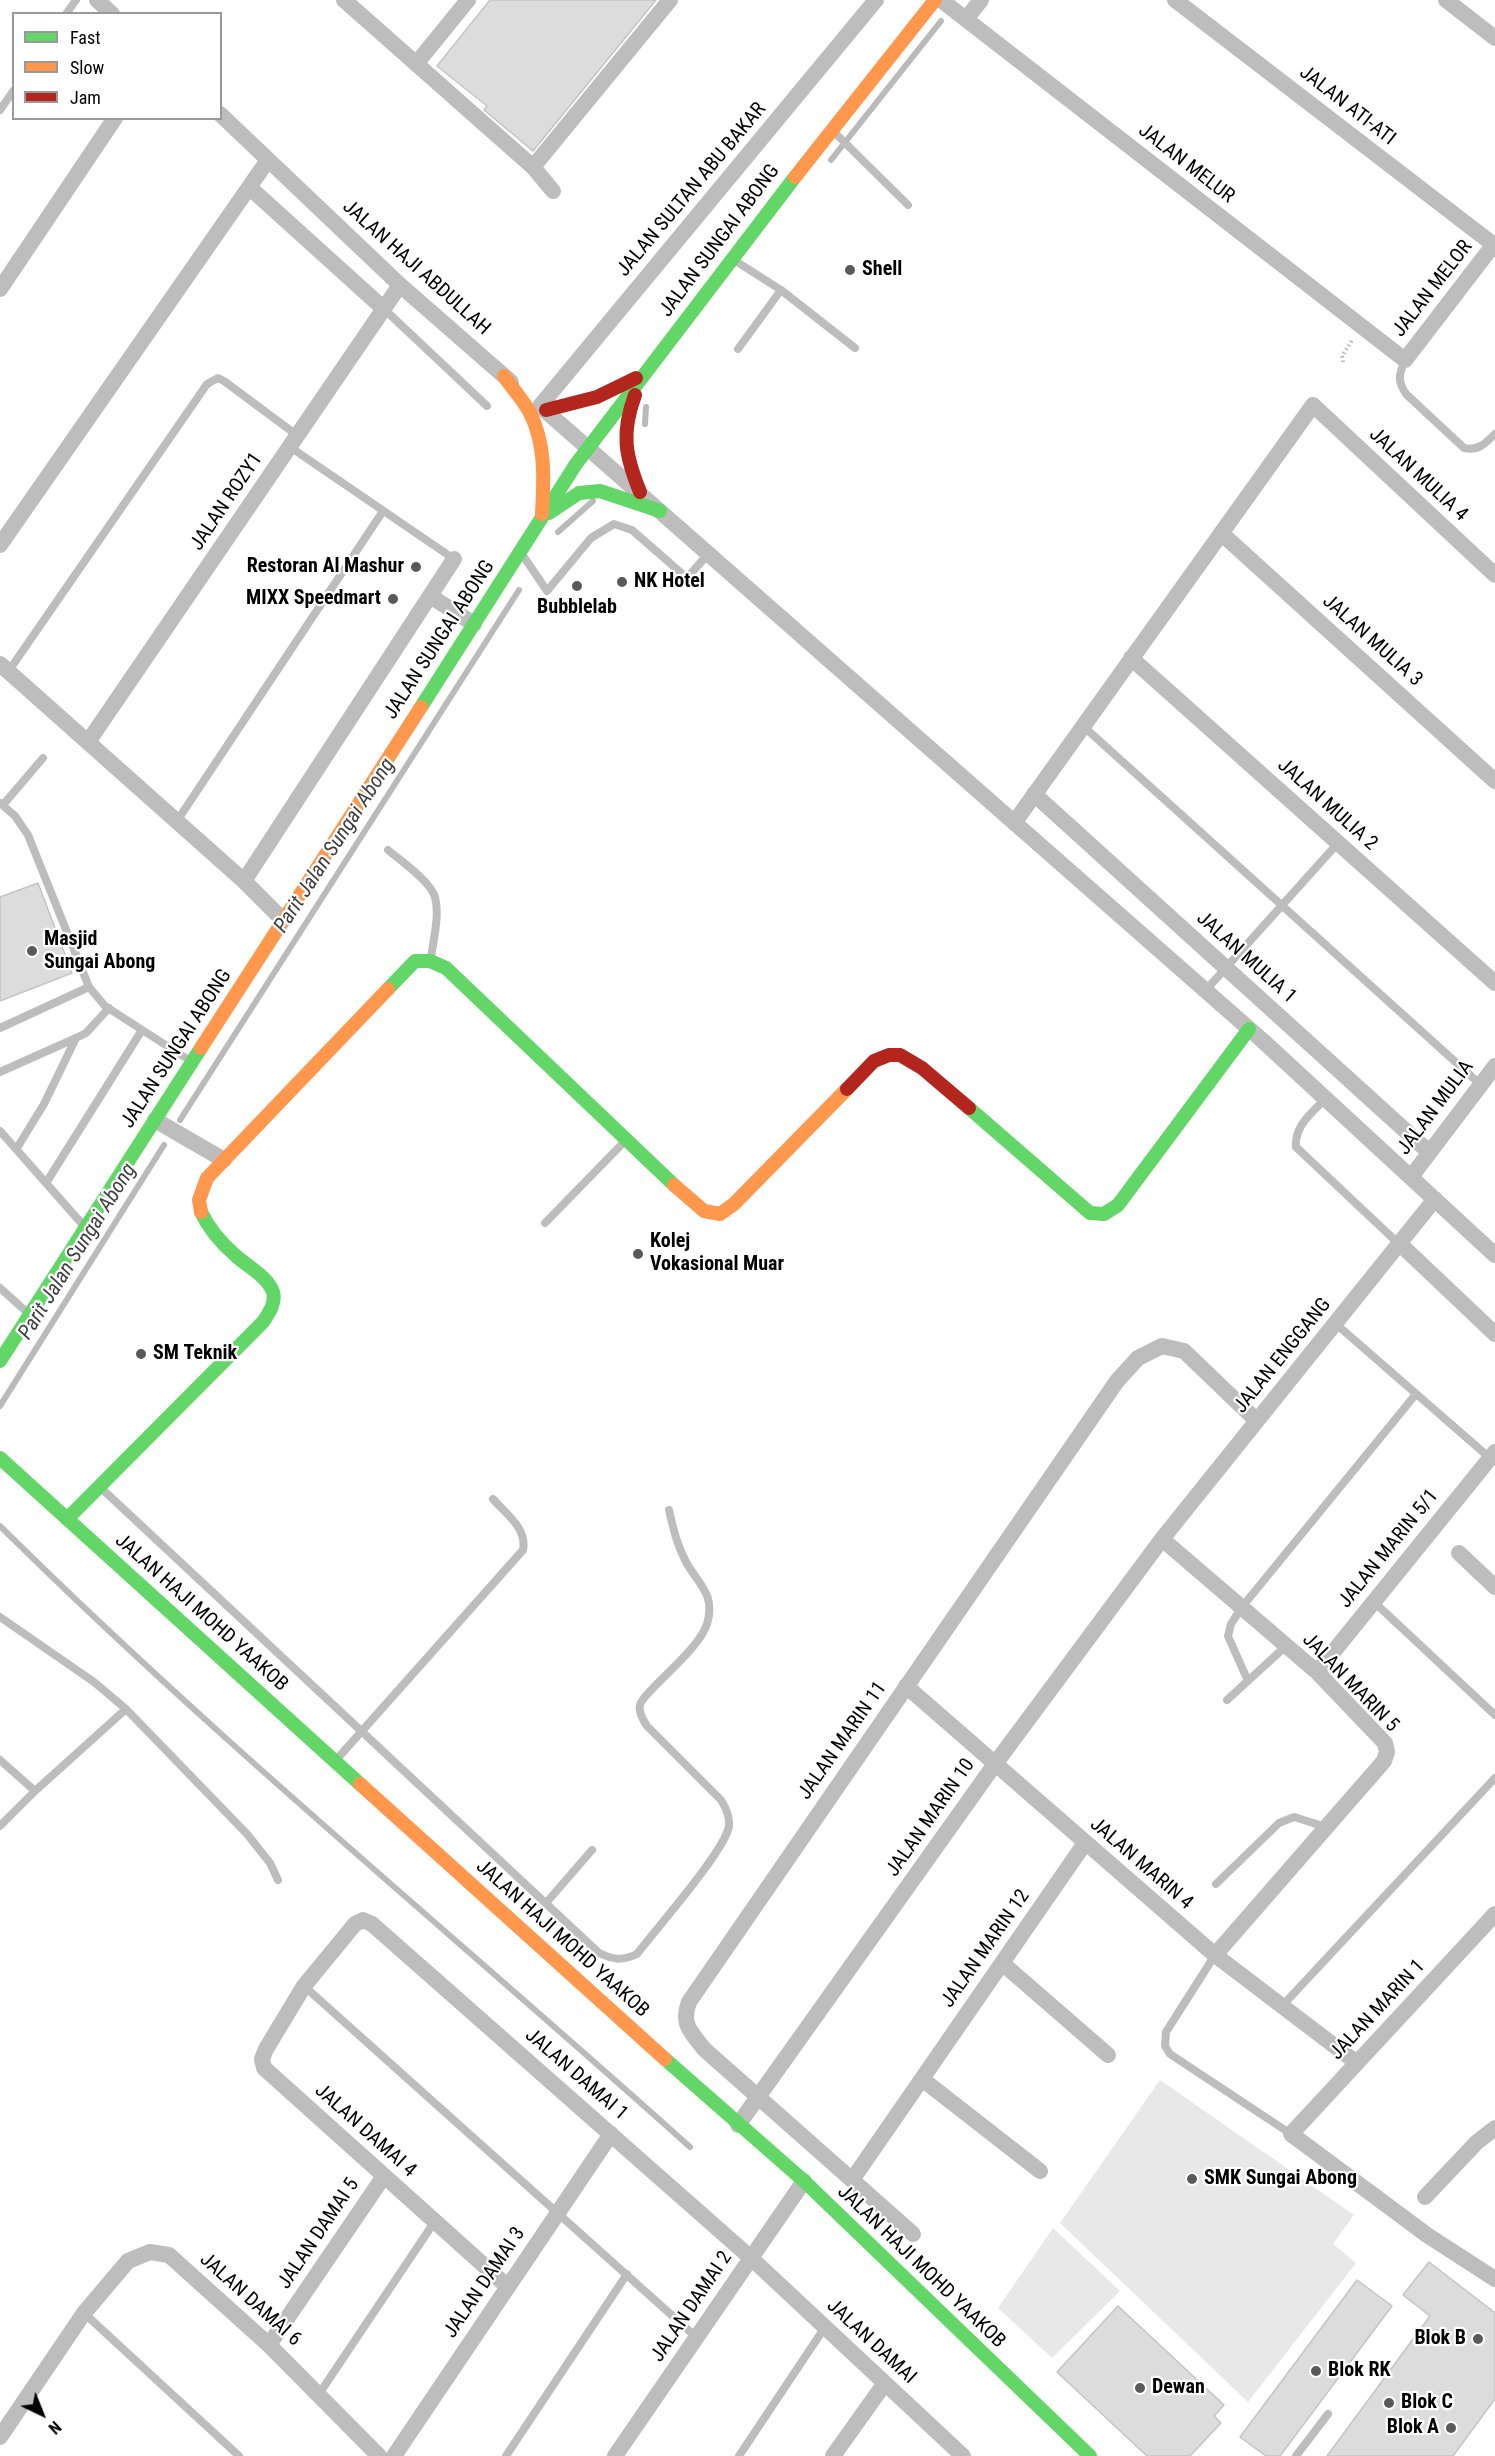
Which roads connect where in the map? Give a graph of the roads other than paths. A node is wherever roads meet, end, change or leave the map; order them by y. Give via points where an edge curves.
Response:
1 (97, 0) edge
2 (344, 0) edge
3 (468, 0) edge
4 (670, 0) edge
5 (876, 0) edge
6 (935, 0) edge
7 (941, 0) edge
8 (981, 0) edge
9 (1175, 0) edge
10 (1446, 0) edge
11 (110, 12) edge
12 (966, 19) junction
13 (1495, 38) edge
14 (416, 64) junction
15 (12, 93) edge
16 (0, 110) edge
17 (222, 116) edge
18 (114, 120) edge
19 (831, 129) junction
20 (268, 160) junction
21 (533, 167) junction
22 (249, 187) junction
23 (553, 191) dead end
24 (908, 205) dead end
25 (1495, 244) edge
26 (732, 258) junction
27 (400, 285) junction
28 (0, 289) edge
29 (781, 290) junction
30 (384, 309) junction
31 (855, 348) dead end
32 (738, 349) dead end
33 (1405, 360) junction
34 (646, 370) junction
35 (504, 376) junction
36 (487, 406) dead end
37 (543, 408) junction
38 (1495, 434) edge
39 (294, 441) junction
40 (586, 448) junction
41 (640, 492) junction
42 (383, 511) junction
43 (660, 511) junction
44 (539, 518) junction
45 (1221, 533) junction
46 (0, 545) edge
47 (520, 552) junction
48 (708, 554) junction
49 (454, 559) joint
50 (1495, 575) edge
51 (430, 596) junction
52 (474, 624) junction
53 (1131, 658) junction
54 (4, 668) edge
55 (1083, 726) junction
56 (88, 742) junction
57 (44, 758) dead end
58 (1495, 781) edge
59 (1034, 794) junction
60 (2, 804) edge
61 (177, 822) junction
62 (1014, 823) junction
63 (1338, 843) junction
64 (388, 850) dead end
65 (244, 881) junction
66 (1281, 905) junction
67 (284, 920) junction
68 (430, 961) junction
69 (1225, 967) junction
70 (1495, 983) edge
71 (89, 987) junction
72 (1205, 990) junction
73 (109, 1008) junction
74 (0, 1028) edge
75 (1249, 1029) junction
76 (142, 1030) junction
77 (76, 1038) junction
78 (192, 1062) junction
79 (1495, 1065) edge
80 (0, 1072) edge
81 (1481, 1085) junction
82 (1325, 1099) junction
83 (155, 1120) junction
84 (0, 1131) edge
85 (626, 1140) junction
86 (17, 1148) junction
87 (1429, 1152) junction
88 (224, 1160) junction
89 (1411, 1177) junction
90 (46, 1183) junction
91 (1436, 1199) junction
92 (545, 1223) dead end
93 (86, 1228) junction
94 (1400, 1244) junction
95 (1495, 1255) edge
96 (0, 1288) edge
97 (30, 1315) junction
98 (1336, 1324) junction
99 (1495, 1334) edge
100 (0, 1361) edge
101 (1416, 1394) junction
102 (1257, 1421) junction
103 (0, 1458) edge
104 (1493, 1458) edge
105 (100, 1486) junction
106 (493, 1499) dead end
107 (669, 1510) dead end
108 (67, 1519) junction
109 (1162, 1539) junction
110 (1458, 1553) dead end
111 (1495, 1587) edge
112 (1374, 1602) junction
113 (1242, 1607) junction
114 (0, 1617) edge
115 (1286, 1646) junction
116 (1317, 1672) junction
117 (1248, 1681) junction
118 (906, 1686) junction
119 (1227, 1700) dead end
120 (126, 1709) junction
121 (1495, 1715) edge
122 (362, 1730) junction
123 (0, 1760) edge
124 (336, 1760) junction
125 (995, 1764) junction
126 (1495, 1778) edge
127 (34, 1791) junction
128 (0, 1826) edge
129 (1326, 1827) junction
130 (1085, 1843) junction
131 (592, 1850) dead end
132 (278, 1880) dead end
133 (1216, 1884) dead end
134 (546, 1903) junction
135 (1495, 1914) edge
136 (1215, 1955) junction
137 (1002, 1963) junction
138 (304, 1986) junction
139 (1281, 2006) junction
140 (1108, 2055) dead end
141 (1357, 2063) junction
142 (922, 2079) junction
143 (759, 2097) junction
144 (738, 2126) junction
145 (1495, 2128) edge
146 (611, 2134) junction
147 (1291, 2134) junction
148 (1040, 2171) dead end
149 (384, 2176) junction
150 (852, 2180) junction
151 (804, 2181) junction
152 (1425, 2197) dead end
153 (558, 2213) junction
154 (435, 2221) junction
155 (913, 2234) dead end
156 (751, 2258) junction
157 (627, 2274) junction
158 (1495, 2279) edge
159 (508, 2287) junction
160 (84, 2313) junction
161 (825, 2327) junction
162 (696, 2337) junction
163 (268, 2344) junction
164 (885, 2383) junction
165 (319, 2394) junction
166 (1328, 2414) dead end
167 (0, 2437) edge
168 (239, 2456) edge
169 (379, 2456) edge
170 (394, 2456) edge
171 (506, 2456) edge
172 (615, 2456) edge
173 (739, 2456) edge
174 (833, 2456) edge
175 (963, 2456) edge
176 (1090, 2456) edge
177 (1296, 2456) edge

1 - 11 street
2 - 14 street
3 - 14 street
4 - 21 street
5 - 37 street, JALAN SULTAN ABU BAKAR
6 - 19 street, JALAN SUNGAI ABONG
7 - 12 street, JALAN MELUR
8 - 12 street
9 - 25 street, JALAN ATI-ATI
10 - 13 street
12 - 33 street, JALAN MELUR
14 - 21 street
15 - 16 lane
17 - 20 street, JALAN HAJI ABDULLAH
18 - 28 street
19 - 24 lane
19 - 26 street, JALAN SUNGAI ABONG
20 - 22 street
20 - 27 street, JALAN HAJI ABDULLAH
21 - 23 street
22 - 30 street
22 - 46 street
25 - 33 street, JALAN MELOR
26 - 29 lane
26 - 34 street, JALAN SUNGAI ABONG
27 - 30 street, JALAN ROZY1
27 - 35 street, JALAN HAJI ABDULLAH
29 - 31 lane
29 - 32 lane
30 - 36 lane
30 - 39 street, JALAN ROZY1
33 - 38 lane via 1399,375 1400,386 1464,447 1473,450
34 - 37 street via 597,397
34 - 40 street, JALAN SUNGAI ABONG
34 - 41 street via 627,415 624,434 626,458
35 - 37 street, JALAN HAJI ABDULLAH
35 - 44 street via 530,412 540,438 544,480
37 - 40 street, JALAN HAJI ABDULLAH
39 - 42 lane
39 - 54 lane via 224,381 212,380
39 - 56 street, JALAN ROZY1
40 - 41 street, JALAN HAJI ABDULLAH
40 - 44 street, JALAN SUNGAI ABONG
41 - 43 street, JALAN HAJI ABDULLAH
42 - 49 lane
42 - 61 lane
43 - 44 street via 600,491 579,493
43 - 48 street, JALAN HAJI ABDULLAH
44 - 47 street, JALAN SUNGAI ABONG
45 - 50 street, JALAN MULIA 4 via 1313,405
45 - 53 street
45 - 58 street, JALAN MULIA 3
47 - 48 lane via 547,591 591,538 614,524 632,530 687,578
47 - 52 street, JALAN SUNGAI ABONG
48 - 62 street, JALAN HAJI ABDULLAH
49 - 51 street
51 - 52 street
51 - 65 street
52 - 67 street, JALAN SUNGAI ABONG
53 - 55 street
53 - 63 street, JALAN MULIA 2
54 - 56 street
55 - 59 street
55 - 66 lane
56 - 61 street
57 - 60 lane
59 - 62 street
59 - 69 street, JALAN MULIA 1
60 - 71 lane via 28,835
61 - 65 street
62 - 72 street, JALAN HAJI ABDULLAH
63 - 66 lane
63 - 70 street, JALAN MULIA 2
64 - 68 lane via 428,885 435,897
65 - 67 street
66 - 69 lane
66 - 81 lane
67 - 78 street, JALAN SUNGAI ABONG
68 - 85 street via 446,968
68 - 88 street via 415,961 404,971
69 - 72 lane
69 - 87 street, JALAN MULIA 1
71 - 73 lane
71 - 74 lane
72 - 75 street, JALAN HAJI ABDULLAH
73 - 76 lane
73 - 77 lane via 86,1033
75 - 82 street, JALAN HAJI ABDULLAH
75 - 85 street via 1118,1205 1104,1214 1090,1214 922,1068 900,1054 874,1061 720,1214 704,1211 686,1197
76 - 78 lane
76 - 90 lane
77 - 80 lane
77 - 86 lane
78 - 83 street, JALAN SUNGAI ABONG
79 - 81 street, JALAN MULIA
81 - 87 street, JALAN MULIA
82 - 89 street, JALAN HAJI ABDULLAH
82 - 94 lane via 1299,1127 1296,1147
83 - 88 street
83 - 93 street, JALAN SUNGAI ABONG
84 - 86 lane
85 - 92 lane
86 - 90 lane
87 - 89 street, JALAN MULIA
88 - 105 street via 207,1178 199,1200 201,1215 209,1230 270,1285 274,1307
89 - 91 street, JALAN HAJI ABDULLAH
90 - 93 lane
91 - 94 street, JALAN ENGGANG
91 - 95 street, JALAN HAJI ABDULLAH
93 - 97 street, JALAN SUNGAI ABONG
94 - 98 street, JALAN ENGGANG
94 - 99 street
96 - 97 lane
97 - 100 street, JALAN SUNGAI ABONG
98 - 101 lane
98 - 102 street, JALAN ENGGANG
101 - 104 lane
101 - 113 lane
102 - 109 street, JALAN ENGGANG
102 - 118 street, JALAN MARIN 11 via 1184,1350 1162,1346 1138,1358 1117,1381
103 - 108 street, JALAN HAJI MOHD YAAKOB
104 - 112 street, JALAN MARIN 5/1
105 - 108 street
105 - 122 lane
106 - 122 lane via 521,1530 523,1550
107 - 134 lane via 675,1537 709,1598 707,1623 699,1638 647,1694 640,1706 641,1717 721,1800 728,1810 727,1833 722,1846 637,1954 626,1959 615,1960 599,1953
108 - 124 street, JALAN HAJI MOHD YAAKOB
109 - 113 street, JALAN MARIN 5
109 - 125 street, JALAN MARIN 10
110 - 111 street
112 - 116 street, JALAN MARIN 5/1
112 - 121 lane
113 - 115 street, JALAN MARIN 5
113 - 117 lane via 1228,1636
114 - 120 lane
115 - 116 street, JALAN MARIN 5
115 - 117 lane
116 - 129 street, JALAN MARIN 5 via 1385,1743 1387,1752 1384,1761
117 - 119 lane
118 - 125 street, JALAN MARIN 4
118 - 143 street, JALAN MARIN 11 via 689,2002 685,2015 688,2028 704,2049
120 - 127 lane
120 - 132 lane via 247,1834
122 - 124 lane
122 - 134 lane
123 - 127 lane
124 - 144 street, JALAN HAJI MOHD YAAKOB
125 - 130 street, JALAN MARIN 4
125 - 143 street, JALAN MARIN 10
126 - 139 lane
127 - 128 lane
129 - 133 lane via 1294,1817 1279,1823
129 - 136 street, JALAN MARIN 5
130 - 136 street, JALAN MARIN 4
130 - 137 street, JALAN MARIN 12
131 - 134 lane
135 - 141 street, JALAN MARIN 1
136 - 139 street, JALAN MARIN 4
136 - 147 lane via 1166,2032 1165,2046 1170,2054
137 - 140 street
137 - 142 street, JALAN MARIN 12
138 - 146 street, JALAN DAMAI 1 via 355,1924 363,1920 372,1924
138 - 149 street, JALAN DAMAI 4 via 266,2049 264,2068
138 - 153 lane
139 - 141 street, JALAN MARIN 4
141 - 147 street, JALAN MARIN 1
142 - 148 street
142 - 150 street, JALAN MARIN 12
143 - 144 street, JALAN MARIN 10
143 - 150 street, JALAN MARIN 11
144 - 151 street, JALAN HAJI MOHD YAAKOB
145 - 152 street
146 - 153 street, JALAN DAMAI 3
146 - 156 street, JALAN DAMAI 1
147 - 158 street via 1427,2235
149 - 154 street, JALAN DAMAI 4
149 - 163 street, JALAN DAMAI 5
150 - 155 street, JALAN MARIN 11
151 - 156 street, JALAN DAMAI 2
151 - 176 street, JALAN HAJI MOHD YAAKOB
153 - 157 lane
153 - 159 street, JALAN DAMAI 3
154 - 159 street, JALAN DAMAI 4
154 - 165 lane
156 - 161 street, JALAN DAMAI
156 - 162 street, JALAN DAMAI 2
157 - 162 lane
157 - 171 lane
159 - 170 street, JALAN DAMAI 3
160 - 163 street, JALAN DAMAI 6 via 128,2261 150,2252 169,2255
160 - 167 street, JALAN DAMAI 6
160 - 168 lane
161 - 164 street, JALAN DAMAI
161 - 173 lane
162 - 172 street, JALAN DAMAI 2
163 - 165 street, JALAN DAMAI 6
164 - 174 street
164 - 175 street, JALAN DAMAI
165 - 169 street, JALAN DAMAI 6
166 - 177 lane

